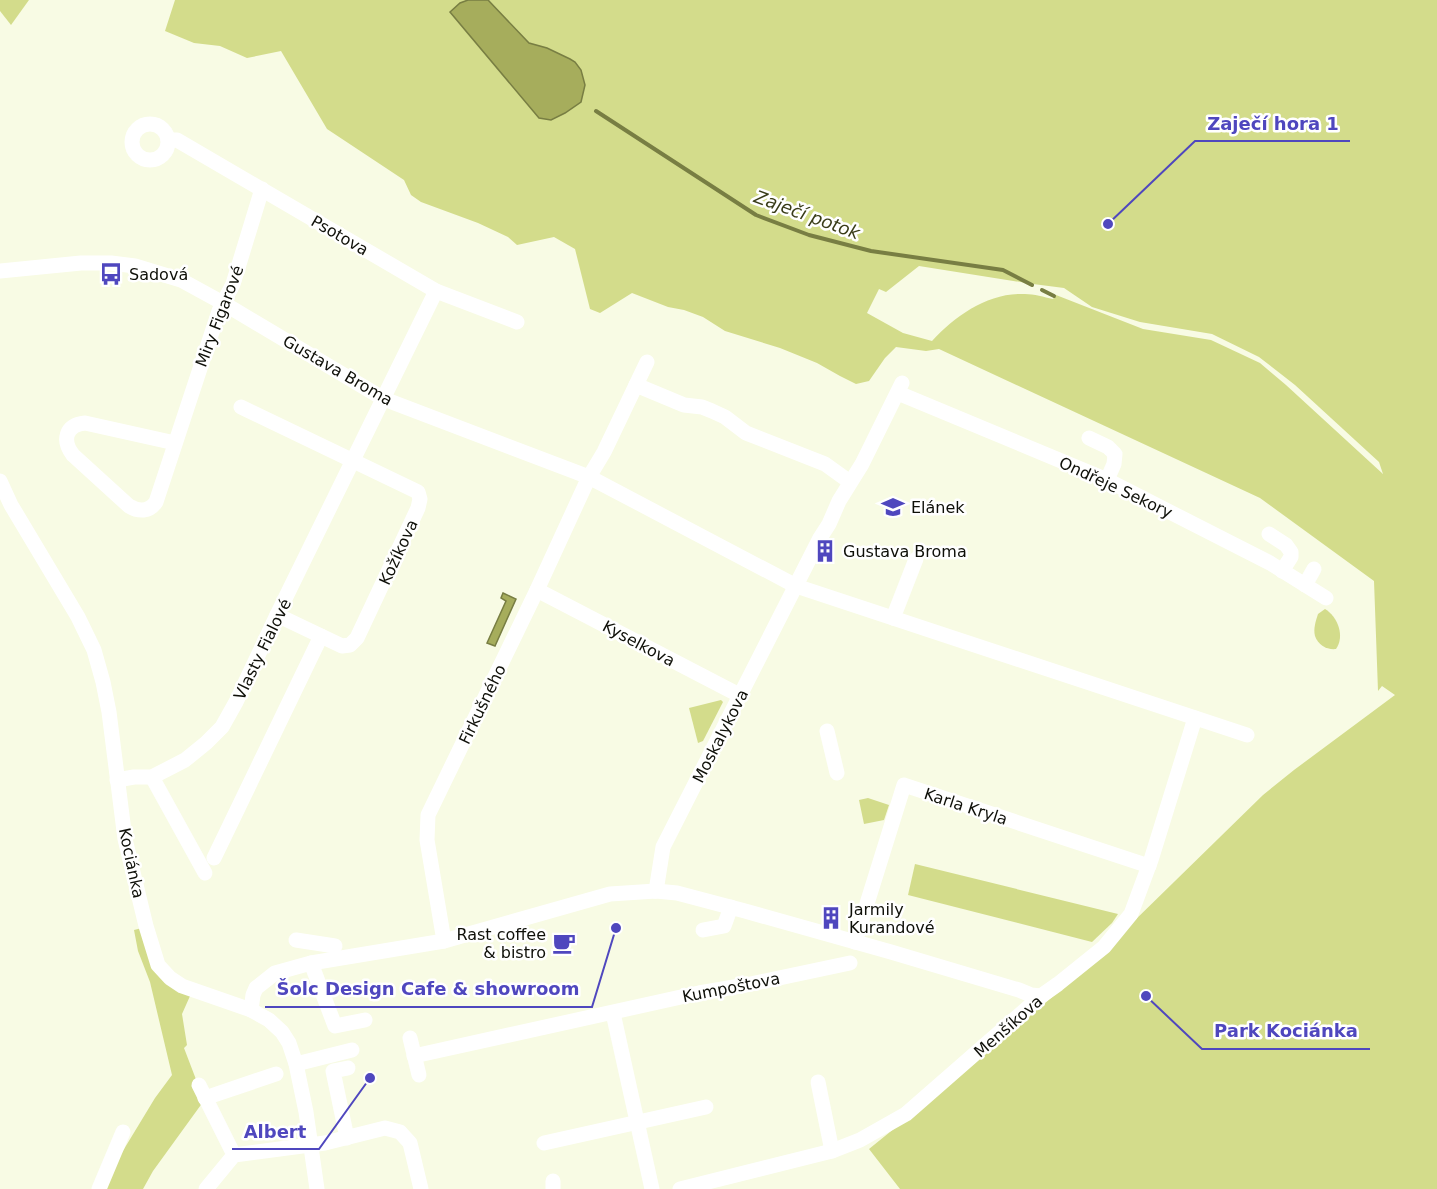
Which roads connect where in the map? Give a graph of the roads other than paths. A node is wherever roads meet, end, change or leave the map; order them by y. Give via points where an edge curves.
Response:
1 (168, 140) dead end
2 (262, 189) junction
3 (0, 271) edge
4 (436, 291) junction
5 (223, 303) junction
6 (517, 322) dead end
7 (647, 362) dead end
8 (636, 385) junction
9 (384, 399) junction
10 (241, 407) dead end
11 (1089, 438) dead end
12 (175, 442) junction
13 (353, 461) junction
14 (589, 477) junction
15 (1107, 480) junction
16 (0, 481) edge
17 (850, 483) junction
18 (1269, 534) dead end
19 (916, 559) dead end
20 (1314, 569) dead end
21 (1282, 571) junction
22 (1305, 585) junction
23 (796, 586) junction
24 (537, 590) junction
25 (1326, 598) dead end
26 (278, 615) junction
27 (893, 618) junction
28 (321, 636) junction
29 (741, 696) junction
30 (1195, 718) junction
31 (827, 731) dead end
32 (1247, 735) dead end
33 (837, 773) dead end
34 (152, 777) junction
35 (117, 780) junction
36 (214, 858) dead end
37 (1149, 866) junction
38 (206, 873) dead end
39 (656, 891) junction
40 (731, 907) junction
41 (703, 930) dead end
42 (296, 940) dead end
43 (444, 941) junction
44 (855, 942) junction
45 (335, 945) dead end
46 (311, 963) junction
47 (850, 963) dead end
48 (1041, 996) junction
49 (251, 1010) junction
50 (613, 1013) junction
51 (365, 1020) dead end
52 (410, 1038) dead end
53 (352, 1050) dead end
54 (414, 1056) junction
55 (296, 1064) junction
56 (348, 1068) dead end
57 (276, 1074) dead end
58 (419, 1075) dead end
59 (818, 1082) dead end
60 (706, 1107) dead end
61 (637, 1123) junction
62 (123, 1132) dead end
63 (347, 1138) junction
64 (544, 1143) dead end
65 (310, 1144) junction
66 (832, 1150) junction
67 (234, 1155) junction
68 (99, 1189) edge
69 (206, 1189) edge
70 (317, 1189) edge
71 (421, 1189) edge
72 (652, 1189) edge
73 (680, 1189) edge

1 - 2 street, Psotova via 177,140
2 - 4 street, Psotova
2 - 5 street, Miry Figarové via 233,284
3 - 5 street, Gustava Broma via 87,263 135,266 181,280
4 - 6 street, Psotova
4 - 9 street, Vlasty Fialové
5 - 9 street, Gustava Broma
5 - 12 street, Miry Figarové
7 - 8 street
8 - 14 street
8 - 17 street via 684,405 712,411 746,433 825,464
9 - 13 street, Vlasty Fialové
9 - 14 street, Gustava Broma
10 - 13 street
11 - 15 street via 1115,454
12 - 12 street, Miry Figarové via 156,502 149,509 136,510 73,455 66,441 70,430 85,423
13 - 26 street, Vlasty Fialové
13 - 28 street, Kožíkova via 418,492 420,499 357,638 342,646
14 - 23 street, Gustava Broma
14 - 24 street, Firkušného
15 - 17 street, Ondřeje Sekory via 900,388
15 - 21 street, Ondřeje Sekory
16 - 35 street, Kociánka via 94,650 109,712
17 - 23 street
18 - 21 street via 1290,548 1291,557
19 - 27 street
20 - 22 street
21 - 22 street, Ondřeje Sekory
22 - 25 street, Ondřeje Sekory
23 - 27 street, Gustava Broma
23 - 29 street, Moskalykova
24 - 29 street, Kyselkova
24 - 43 street, Firkušného via 428,815 427,840
26 - 28 street, Kožíkova
26 - 34 street, Vlasty Fialové via 222,727 185,760
27 - 30 street, Gustava Broma
28 - 36 street
29 - 39 street, Moskalykova via 663,847
30 - 32 street, Gustava Broma
30 - 37 street, Menšíkova
31 - 33 street
34 - 35 street, Vlasty Fialové
34 - 38 street
35 - 49 street, Kociánka via 125,839 158,965 182,986
37 - 44 street, Karla Kryla via 904,785
37 - 48 street, Menšíkova via 1131,914 1104,946
39 - 40 street
39 - 43 street via 610,894
40 - 41 street via 724,926
40 - 44 street
42 - 45 street
43 - 46 street
44 - 48 street
46 - 49 street via 275,973 256,988
46 - 51 street via 335,1026
47 - 50 street, Kumpoštova
48 - 66 street, Menšíkova via 906,1114 860,1140
49 - 55 street, Kociánka via 282,1032
50 - 54 street, Kumpoštova
50 - 61 street
52 - 54 street
53 - 55 street
54 - 58 street
55 - 65 street, Kociánka
56 - 63 street via 333,1071 346,1104
57 - 67 street via 202,1091
59 - 66 street
60 - 61 street
61 - 64 street
61 - 72 street
62 - 68 street
63 - 65 street
63 - 71 street via 385,1128 400,1132 410,1143
65 - 67 street
65 - 70 street, Kociánka
66 - 73 street, Menšíkova
67 - 69 street

